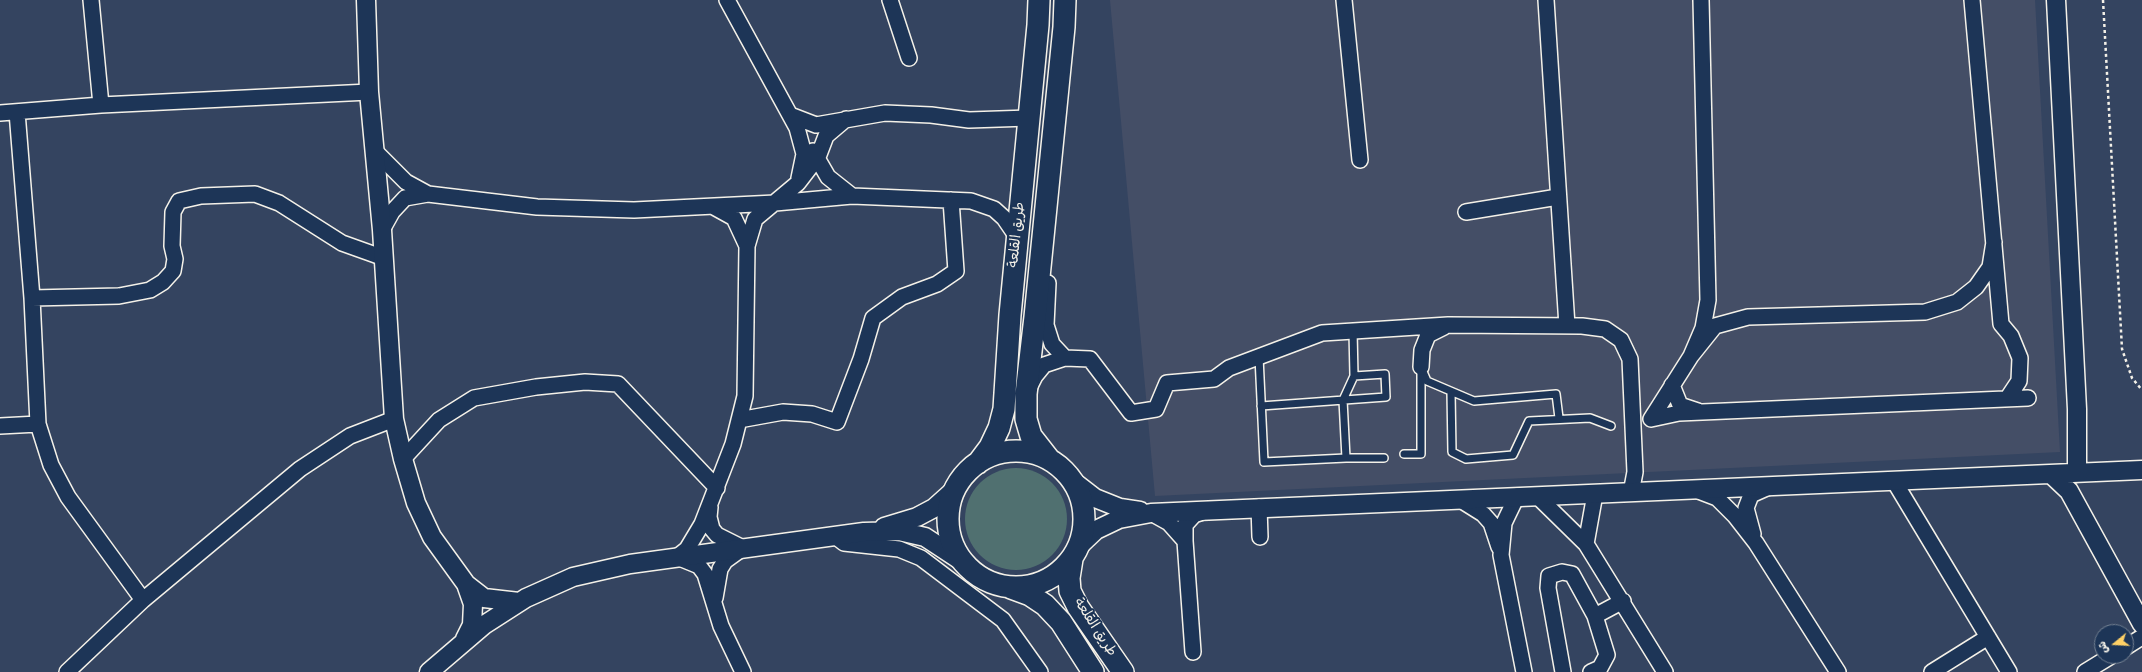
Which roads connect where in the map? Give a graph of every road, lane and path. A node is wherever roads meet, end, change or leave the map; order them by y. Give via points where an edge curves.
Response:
1 (91, 0) edge
2 (366, 0) edge
3 (727, 0) edge
4 (890, 0) edge
5 (1039, 0) edge
6 (1065, 0) edge
7 (1344, 0) edge
8 (1546, 0) edge
9 (1700, 0) edge
10 (1972, 0) edge
11 (2056, 0) edge
12 (2103, 0) edge
13 (909, 58) dead end
14 (369, 92) junction
15 (101, 105) junction
16 (1056, 110) junction
17 (17, 112) junction
18 (0, 113) edge
19 (1029, 118) junction
20 (846, 119) junction
21 (794, 122) junction
22 (376, 152) junction
23 (818, 157) junction
24 (1360, 160) dead end
25 (798, 183) junction
26 (428, 194) junction
27 (852, 196) junction
28 (1558, 197) junction
29 (951, 200) junction
30 (775, 203) junction
31 (714, 207) junction
32 (1466, 212) dead end
33 (382, 230) junction
34 (1017, 237) junction
35 (1994, 242) junction
36 (747, 246) junction
37 (384, 258) junction
38 (32, 298) junction
39 (1448, 325) junction
40 (1567, 326) junction
41 (1353, 331) junction
42 (1691, 356) junction
43 (1259, 357) junction
44 (1065, 358) junction
45 (1420, 367) junction
46 (1354, 376) junction
47 (1672, 385) junction
48 (2142, 390) edge
49 (1451, 392) junction
50 (1026, 394) junction
51 (2028, 398) dead end
52 (2007, 399) junction
53 (1343, 400) junction
54 (1261, 406) junction
55 (1702, 413) junction
56 (1632, 417) junction
57 (1559, 418) junction
58 (394, 419) junction
59 (1651, 419) junction
60 (739, 420) junction
61 (38, 424) junction
62 (0, 426) edge
63 (1611, 426) dead end
64 (1634, 445) junction
65 (1404, 454) dead end
66 (1346, 458) junction
67 (1384, 458) dead end
68 (403, 459) junction
69 (1049, 459) junction
70 (978, 463) junction
71 (2142, 470) edge
72 (2081, 472) junction
73 (2051, 474) junction
74 (1073, 481) junction
75 (1894, 481) junction
76 (1770, 486) junction
77 (1692, 489) junction
78 (953, 491) junction
79 (1631, 493) junction
80 (1595, 494) junction
81 (714, 495) junction
82 (1517, 496) junction
83 (1537, 496) junction
84 (1459, 499) junction
85 (2076, 504) junction
86 (1259, 507) junction
87 (1207, 510) junction
88 (1151, 512) junction
89 (864, 532) junction
90 (835, 536) junction
91 (1260, 536) dead end
92 (1185, 541) junction
93 (1756, 542) junction
94 (1586, 544) junction
95 (743, 548) junction
96 (1075, 554) junction
97 (1501, 555) junction
98 (677, 557) junction
99 (963, 562) junction
100 (466, 584) junction
101 (1009, 587) junction
102 (143, 600) junction
103 (1623, 601) junction
104 (519, 602) junction
105 (715, 605) junction
106 (1595, 616) junction
107 (2142, 624) edge
108 (1988, 637) junction
109 (463, 642) junction
110 (1193, 652) dead end
111 (2098, 664) edge
112 (1090, 669) edge
113 (67, 672) edge
114 (429, 672) edge
115 (742, 672) edge
116 (1040, 672) edge
117 (1123, 672) edge
118 (1524, 672) edge
119 (1563, 672) edge
120 (1591, 672) edge
121 (1665, 672) edge
122 (1838, 672) edge
123 (1932, 672) edge
124 (2009, 672) edge
125 (2085, 672) edge

1 - 15 street
2 - 14 street
3 - 21 street
4 - 13 street
5 - 19 main road, طريق القلعة
6 - 16 main road, طريق القلعة
7 - 24 street
8 - 28 street
9 - 42 street via 1708,300 1703,328
10 - 35 street
11 - 72 street
12 - 48 path via 2122,349 2132,378
14 - 15 street
14 - 22 street
15 - 17 street
16 - 44 street via 1046,325 1052,344
16 - 50 main road, طريق القلعة
17 - 18 street
17 - 38 street
19 - 20 street via 969,120 885,113
19 - 34 main road, طريق القلعة
20 - 21 street via 816,125
20 - 23 street via 826,136
21 - 23 street
21 - 25 street via 804,154
22 - 26 street via 406,182
22 - 33 street
23 - 25 street
23 - 27 street via 828,177
25 - 30 street
26 - 31 street via 537,207 634,210
26 - 33 street via 405,198 392,212
27 - 29 street
27 - 30 street
28 - 32 street
28 - 40 street
29 - 34 street via 971,201 994,209 1004,218
29 - 60 street via 956,271 937,284 902,297 873,318 861,359 837,422 812,414 783,412
30 - 31 street
30 - 36 street via 755,219
31 - 36 street via 734,218
33 - 37 street
34 - 70 main road, طريق القلعة via 1004,409 990,447
35 - 42 street via 1990,267 1976,287 1957,302 1925,312 1748,317 1716,326
35 - 52 street via 2001,324 2011,336 2020,358 2019,381
36 - 60 street via 745,396
37 - 38 street via 342,243 279,203 255,194 201,196 179,201 173,212 173,271 163,282 150,290 119,296
37 - 58 street
38 - 61 street
39 - 40 street
39 - 41 street
39 - 45 street via 1428,335 1422,350
40 - 56 street via 1605,330 1621,340 1630,359
41 - 43 street via 1322,333
41 - 46 lane
42 - 47 street
43 - 44 street via 1229,368 1214,379 1168,383 1156,409 1131,413 1090,359
43 - 54 lane
44 - 50 street via 1044,365
45 - 49 lane via 1427,382
45 - 65 lane via 1421,454
46 - 53 lane
46 - 53 lane via 1385,374 1386,397
47 - 55 street via 1680,404
47 - 59 street
49 - 57 lane via 1474,401 1556,394
49 - 57 lane via 1452,452 1466,459 1513,455 1529,421
50 - 69 main road, طريق القلعة via 1026,419 1032,436
51 - 52 street
52 - 55 street
53 - 54 lane
53 - 66 lane
54 - 66 lane via 1264,462
55 - 59 street via 1679,413
56 - 59 street via 1640,421
56 - 64 street
57 - 63 lane via 1590,418
58 - 68 street
58 - 102 street via 350,436 300,469
59 - 64 street
60 - 81 street
61 - 62 street
61 - 102 street via 51,465 68,497
64 - 79 street
66 - 67 lane
68 - 81 street via 439,420 474,398 571,383 618,384
68 - 100 street via 416,503 432,537
69 - 70 main road via 1037,453 1015,450 991,455
69 - 74 main road
70 - 78 main road via 969,469
71 - 72 street
72 - 73 street
72 - 85 street
73 - 75 street
73 - 85 street via 2064,485
74 - 88 street via 1095,498 1120,508
74 - 96 main road via 1078,488 1085,515 1083,536
75 - 76 street
75 - 108 street
76 - 77 street
76 - 93 street via 1752,495 1746,508
77 - 79 street
77 - 93 street via 1717,498
78 - 89 street via 934,508 917,517
78 - 99 main road via 948,518 953,545
79 - 80 street
80 - 83 street
80 - 94 street
81 - 95 street via 709,517 712,529 717,535
81 - 98 street via 695,538
82 - 83 street
82 - 84 street
82 - 97 street via 1504,523
83 - 94 street
84 - 86 street
84 - 97 street via 1483,514 1491,523
85 - 107 street
86 - 87 street
86 - 91 street
87 - 88 street
87 - 92 street via 1194,515 1185,525
88 - 92 street via 1169,523
88 - 96 street via 1113,522 1096,530
89 - 90 street
89 - 99 street via 899,531 925,537
90 - 95 street
90 - 116 street via 844,543 899,549 921,558 1003,620
92 - 110 street
93 - 122 street
94 - 103 street
95 - 98 street
95 - 105 street via 725,561 720,569
96 - 101 main road via 1057,575 1036,585
96 - 117 main road, طريق القلعة via 1069,578 1070,591
97 - 118 street
98 - 104 street via 630,564 573,577
98 - 105 street via 699,566
99 - 101 main road via 984,580
100 - 104 street via 484,598
100 - 109 street via 472,604 472,625
101 - 112 main road, طريق القلعة via 1030,595 1045,605 1062,622
102 - 113 street
103 - 106 street
103 - 121 street
104 - 109 street
105 - 115 street via 721,626
106 - 119 street via 1572,574 1562,572 1549,576 1548,588
106 - 120 street via 1607,655 1600,668
108 - 123 street
108 - 124 street
109 - 114 street
111 - 125 street

